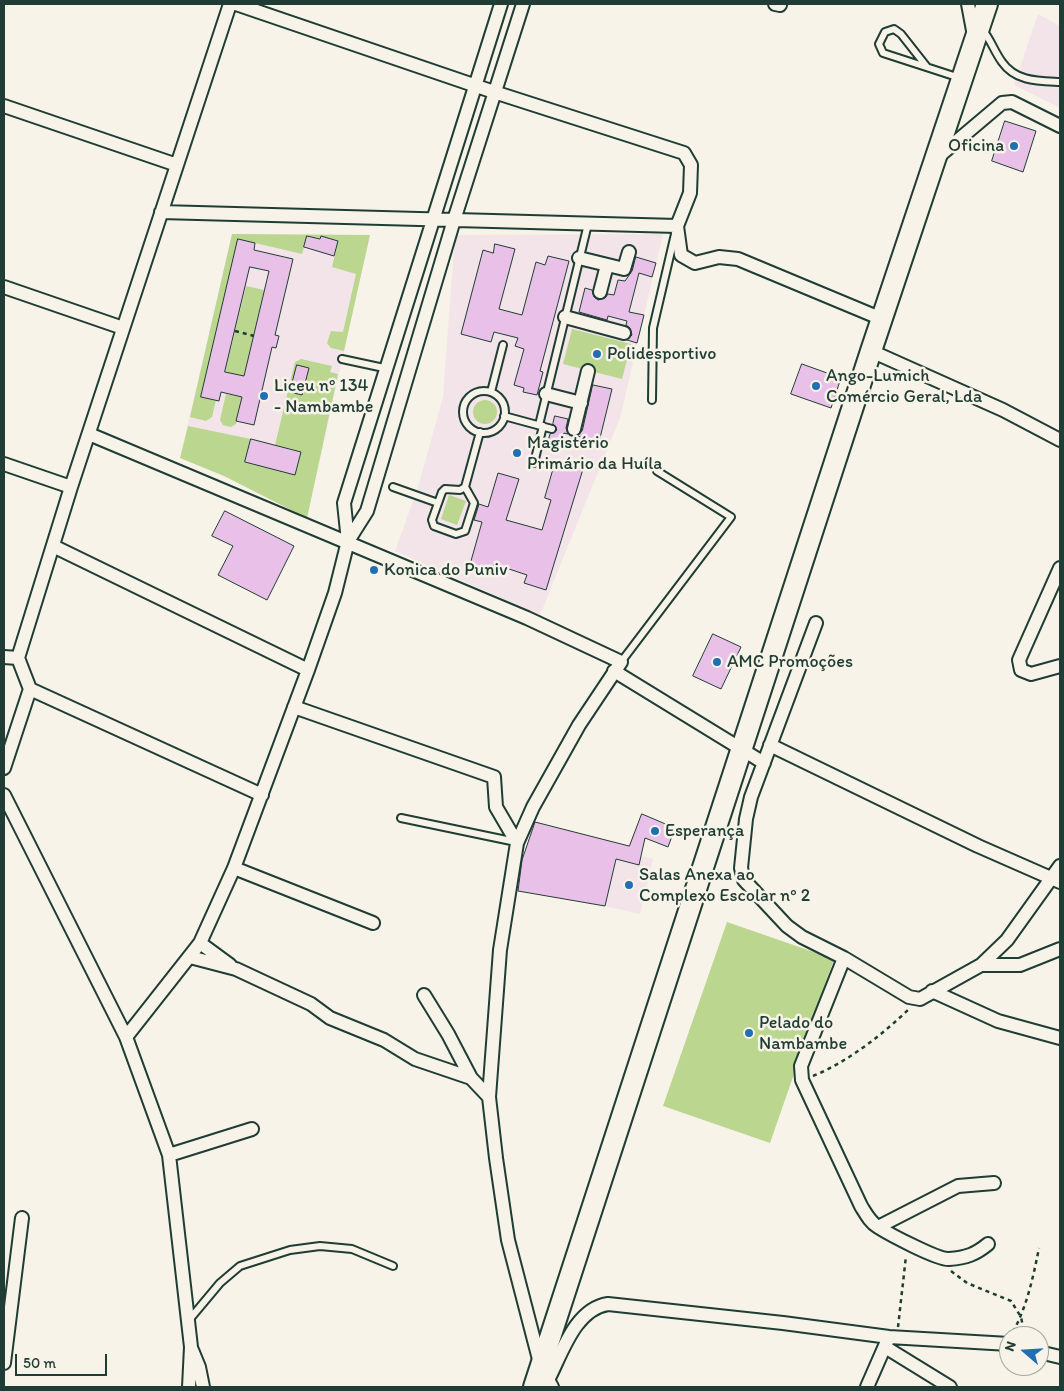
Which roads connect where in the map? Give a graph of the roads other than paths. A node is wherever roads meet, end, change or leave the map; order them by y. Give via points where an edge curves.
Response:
1 (230, 4) edge
2 (236, 4) edge
3 (501, 4) edge
4 (523, 4) edge
5 (968, 4) edge
6 (987, 4) edge
7 (977, 34) junction
8 (927, 67) junction
9 (962, 78) junction
10 (1060, 82) edge
11 (474, 85) junction
12 (494, 92) junction
13 (4, 106) edge
14 (1060, 126) edge
15 (935, 159) junction
16 (177, 164) junction
17 (161, 212) junction
18 (431, 219) junction
19 (454, 220) junction
20 (588, 224) junction
21 (676, 226) junction
22 (629, 252) dead end
23 (579, 258) junction
24 (607, 265) junction
25 (4, 287) edge
26 (600, 292) dead end
27 (565, 317) junction
28 (882, 319) junction
29 (123, 328) junction
30 (624, 333) dead end
31 (503, 345) dead end
32 (871, 351) junction
33 (342, 358) dead end
34 (384, 368) junction
35 (588, 371) dead end
36 (491, 392) junction
37 (546, 394) junction
38 (652, 400) dead end
39 (581, 403) junction
40 (504, 416) junction
41 (541, 426) junction
42 (552, 429) dead end
43 (574, 429) dead end
44 (480, 432) junction
45 (88, 434) junction
46 (1060, 440) edge
47 (534, 463) dead end
48 (4, 464) edge
49 (657, 472) dead end
50 (71, 487) junction
51 (393, 487) dead end
52 (465, 487) junction
53 (438, 503) junction
54 (348, 541) junction
55 (53, 546) junction
56 (1060, 568) edge
57 (816, 624) dead end
58 (4, 657) edge
59 (18, 658) junction
60 (1060, 666) edge
61 (617, 667) junction
62 (308, 670) junction
63 (30, 689) junction
64 (294, 708) junction
65 (770, 745) junction
66 (743, 750) junction
67 (764, 763) junction
68 (4, 768) edge
69 (4, 795) edge
70 (262, 795) junction
71 (401, 818) dead end
72 (517, 843) junction
73 (1060, 866) edge
74 (234, 868) junction
75 (1056, 880) edge
76 (374, 923) dead end
77 (200, 943) junction
78 (1060, 949) edge
79 (190, 957) junction
80 (844, 958) junction
81 (981, 965) junction
82 (236, 970) junction
83 (932, 991) junction
84 (424, 995) dead end
85 (126, 1038) junction
86 (1060, 1038) edge
87 (471, 1078) junction
88 (489, 1097) junction
89 (252, 1129) dead end
90 (169, 1155) junction
91 (994, 1183) dead end
92 (22, 1218) dead end
93 (878, 1227) junction
94 (988, 1244) dead end
95 (393, 1266) dead end
96 (189, 1321) junction
97 (890, 1341) junction
98 (999, 1344) edge
99 (191, 1348) junction
100 (4, 1364) edge
101 (544, 1380) edge
102 (189, 1387) edge
103 (203, 1387) edge
104 (867, 1387) edge
105 (950, 1387) edge

1 - 16 street
2 - 11 street
3 - 11 street
4 - 12 street
5 - 7 street
6 - 7 main road
7 - 9 main road
7 - 10 lane via 992,41 1002,62 1017,76
8 - 8 lane via 901,34 894,29 885,32 879,44 883,53
8 - 9 lane
9 - 15 main road
11 - 12 street
11 - 18 street
12 - 19 street
12 - 21 street via 684,153 692,165 690,193
13 - 16 street
14 - 15 street via 1012,102 1002,103
15 - 28 main road
16 - 17 street
17 - 18 street
17 - 29 street
18 - 19 street
18 - 34 street
19 - 20 street
19 - 54 street via 367,511
20 - 21 street
20 - 23 lane
21 - 28 street via 681,255 695,263 719,257 738,259
21 - 38 lane via 653,328
22 - 24 street via 624,269
23 - 24 street
23 - 27 lane
24 - 26 street
25 - 29 street
27 - 30 street
27 - 37 lane
28 - 32 main road
29 - 45 street
31 - 36 lane
32 - 46 street via 1003,410
32 - 66 main road
33 - 34 lane
34 - 54 street via 344,503
35 - 39 street
36 - 40 lane via 504,404
36 - 44 lane via 480,391 465,405 467,424
37 - 39 street
37 - 41 lane
39 - 43 street
40 - 41 lane
40 - 44 lane via 496,429
41 - 42 lane
41 - 47 lane
44 - 52 lane
45 - 50 street
45 - 54 street
48 - 50 street
49 - 61 lane via 731,517
50 - 55 street
51 - 53 lane
52 - 53 lane via 445,489
52 - 53 lane via 474,503 465,531 461,534 434,526 432,520
54 - 61 street via 527,618
54 - 62 street via 335,593
55 - 59 street
55 - 62 street
56 - 60 street via 1020,660 1021,670 1031,674
57 - 65 street
58 - 59 street
59 - 63 street
61 - 66 street
61 - 72 street via 579,725 533,807
62 - 64 street
63 - 68 street
63 - 70 street
64 - 70 street
64 - 72 street via 494,777 496,807
65 - 67 street
65 - 75 street via 978,846
66 - 67 street
66 - 101 main road
67 - 80 street via 746,819 741,868 744,880 787,926
69 - 85 street
70 - 74 street
71 - 72 lane
72 - 88 street via 500,950
73 - 75 street
74 - 76 street
74 - 77 street
75 - 81 street
77 - 79 street
77 - 82 street
78 - 81 street via 1020,965
79 - 82 street
79 - 85 street
80 - 83 street via 909,997 920,999
80 - 93 street via 801,1066 802,1080 861,1206
81 - 83 street
82 - 87 street via 311,1004 330,1018 384,1040 415,1059
83 - 86 street via 998,1021
84 - 87 street
85 - 90 street
87 - 88 street
88 - 101 street via 508,1240
89 - 90 street
90 - 96 street
91 - 93 street via 958,1186
92 - 100 street
93 - 94 street via 948,1259 975,1255
95 - 96 lane via 352,1249 320,1246 290,1250 240,1266 220,1283
96 - 99 street
97 - 98 street
97 - 101 street via 783,1323 608,1304 595,1306 584,1315
97 - 104 street
97 - 105 street
99 - 102 street
99 - 103 street

